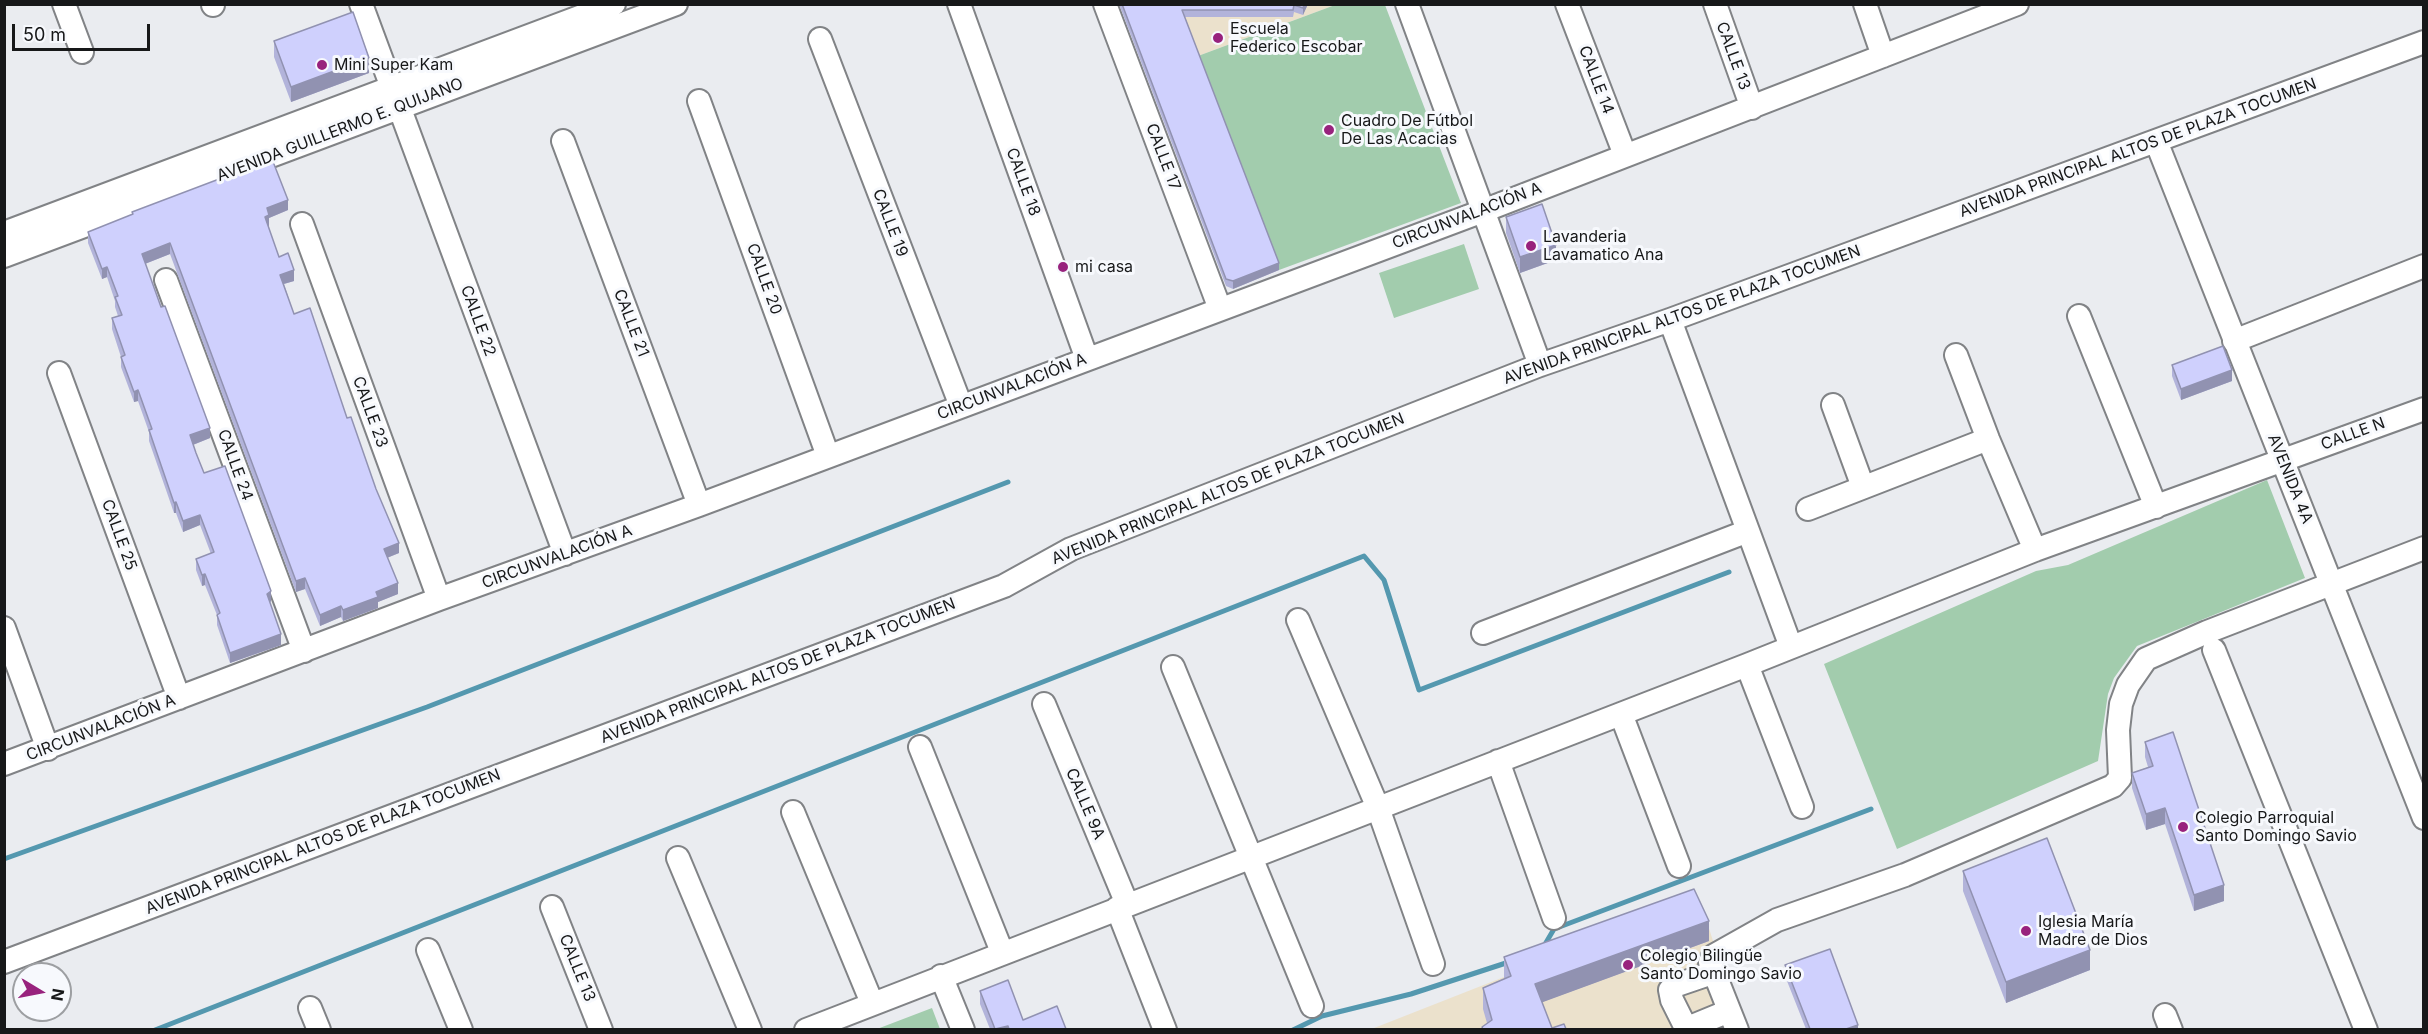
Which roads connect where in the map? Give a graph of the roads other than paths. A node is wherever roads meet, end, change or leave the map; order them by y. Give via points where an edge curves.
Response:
1 (64, 4) edge
2 (361, 4) edge
3 (614, 4) edge
4 (676, 4) edge
5 (959, 4) edge
6 (1105, 4) edge
7 (1407, 4) edge
8 (1567, 4) edge
9 (1715, 4) edge
10 (1865, 4) edge
11 (2017, 5) edge
12 (820, 39) dead end
13 (2424, 42) edge
14 (82, 52) dead end
15 (1884, 56) junction
16 (396, 98) junction
17 (699, 101) dead end
18 (1752, 108) junction
19 (563, 141) dead end
20 (2156, 141) junction
21 (1625, 155) junction
22 (1484, 211) junction
23 (81, 216) junction
24 (302, 225) dead end
25 (4, 233) edge
26 (4, 256) edge
27 (2424, 266) edge
28 (166, 280) dead end
29 (1220, 309) junction
30 (2079, 316) dead end
31 (1670, 320) junction
32 (2234, 341) junction
33 (1956, 355) dead end
34 (1087, 359) junction
35 (1540, 364) junction
36 (59, 373) dead end
37 (1833, 405) dead end
38 (961, 406) junction
39 (2424, 409) edge
40 (1988, 439) junction
41 (828, 456) junction
42 (2282, 459) junction
43 (1863, 487) junction
44 (699, 505) junction
45 (2156, 507) junction
46 (1808, 509) dead end
47 (1748, 531) junction
48 (2424, 548) edge
49 (2035, 550) junction
50 (565, 554) junction
51 (2332, 584) junction
52 (439, 599) junction
53 (1298, 620) dead end
54 (4, 628) edge
55 (1483, 633) dead end
56 (1791, 647) junction
57 (2214, 650) dead end
58 (304, 651) junction
59 (1747, 665) junction
60 (1173, 667) dead end
61 (179, 698) junction
62 (1044, 704) dead end
63 (1622, 714) junction
64 (920, 747) dead end
65 (48, 749) junction
66 (1498, 761) junction
67 (4, 764) edge
68 (2416, 776) edge
69 (1802, 807) dead end
70 (1378, 808) junction
71 (793, 812) dead end
72 (2424, 818) edge
73 (1251, 856) junction
74 (678, 858) dead end
75 (1679, 866) dead end
76 (1122, 906) junction
77 (552, 907) dead end
78 (1554, 918) dead end
79 (428, 950) dead end
80 (1002, 952) junction
81 (4, 962) edge
82 (1433, 964) dead end
83 (1714, 972) junction
84 (941, 976) junction
85 (872, 1004) junction
86 (1312, 1006) dead end
87 (310, 1008) dead end
88 (1733, 1020) edge
89 (319, 1029) edge
90 (461, 1029) edge
91 (601, 1029) edge
92 (750, 1029) edge
93 (806, 1029) edge
94 (963, 1029) edge
95 (1165, 1029) edge
96 (2366, 1029) edge

1 - 14 street
2 - 16 street, CALLE 22
3 - 16 street, AVENIDA GUILLERMO E. QUIJANO
4 - 16 street, AVENIDA GUILLERMO E. QUIJANO
5 - 34 street, CALLE 18
6 - 29 street, CALLE 17
7 - 22 street
8 - 21 street, CALLE 14
9 - 18 street, CALLE 13
10 - 15 street
11 - 15 street, CIRCUNVALACIÓN A
12 - 38 street, CALLE 19
13 - 20 street, AVENIDA PRINCIPAL ALTOS DE PLAZA TOCUMEN
15 - 18 street, CIRCUNVALACIÓN A
16 - 23 street, AVENIDA GUILLERMO E. QUIJANO
16 - 50 street, CALLE 22
17 - 41 street, CALLE 20
18 - 21 street, CIRCUNVALACIÓN A
19 - 44 street, CALLE 21
20 - 31 street, AVENIDA PRINCIPAL ALTOS DE PLAZA TOCUMEN
20 - 32 street, AVENIDA 4A
21 - 22 street, CIRCUNVALACIÓN A
22 - 29 street, CIRCUNVALACIÓN A
22 - 35 street
23 - 25 street, AVENIDA GUILLERMO E. QUIJANO
23 - 26 street, AVENIDA GUILLERMO E. QUIJANO
24 - 52 street, CALLE 23
27 - 32 street
28 - 58 street, CALLE 24
29 - 34 street, CIRCUNVALACIÓN A
30 - 45 street
31 - 35 street, AVENIDA PRINCIPAL ALTOS DE PLAZA TOCUMEN
31 - 47 street
32 - 42 street, AVENIDA 4A
33 - 40 street
34 - 38 street, CIRCUNVALACIÓN A
35 - 81 street, AVENIDA PRINCIPAL ALTOS DE PLAZA TOCUMEN via 1071,549 1004,586
36 - 61 street, CALLE 25
37 - 43 street
38 - 41 street, CIRCUNVALACIÓN A
39 - 42 street, CALLE N
40 - 43 street
40 - 49 street
41 - 44 street, CIRCUNVALACIÓN A
42 - 45 street, CALLE N
42 - 51 street, AVENIDA 4A
43 - 46 street
44 - 50 street, CIRCUNVALACIÓN A
45 - 49 street, CALLE N
47 - 55 street
47 - 56 street
48 - 51 street
49 - 56 street, CALLE N
50 - 52 street, CIRCUNVALACIÓN A
51 - 68 street, AVENIDA 4A
51 - 83 street via 2145,659 2121,704 2120,778 2113,786 1905,875 1777,920 1713,956 1710,962
52 - 58 street, CIRCUNVALACIÓN A
53 - 70 street
54 - 65 street
56 - 59 street, CALLE N
57 - 96 street
58 - 61 street, CIRCUNVALACIÓN A
59 - 63 street, CALLE N
59 - 69 street
60 - 73 street
61 - 65 street, CIRCUNVALACIÓN A
62 - 76 street, CALLE 9A
63 - 66 street, CALLE N
63 - 75 street
64 - 80 street
65 - 67 street, CIRCUNVALACIÓN A
66 - 70 street, CALLE N
66 - 78 street
68 - 72 street, AVENIDA 4A
70 - 73 street, CALLE N
70 - 82 street
71 - 85 street
73 - 76 street, CALLE N
73 - 86 street
74 - 92 street
76 - 80 street, CALLE N
76 - 95 street, CALLE 9A
77 - 91 street, CALLE 13
79 - 90 street
80 - 84 street, CALLE N
83 - 88 street
83 - 88 street via 1674,986 1670,990 1672,1000 1685,1026
84 - 85 street, CALLE N
84 - 94 street
85 - 93 street, CALLE N
87 - 89 street

